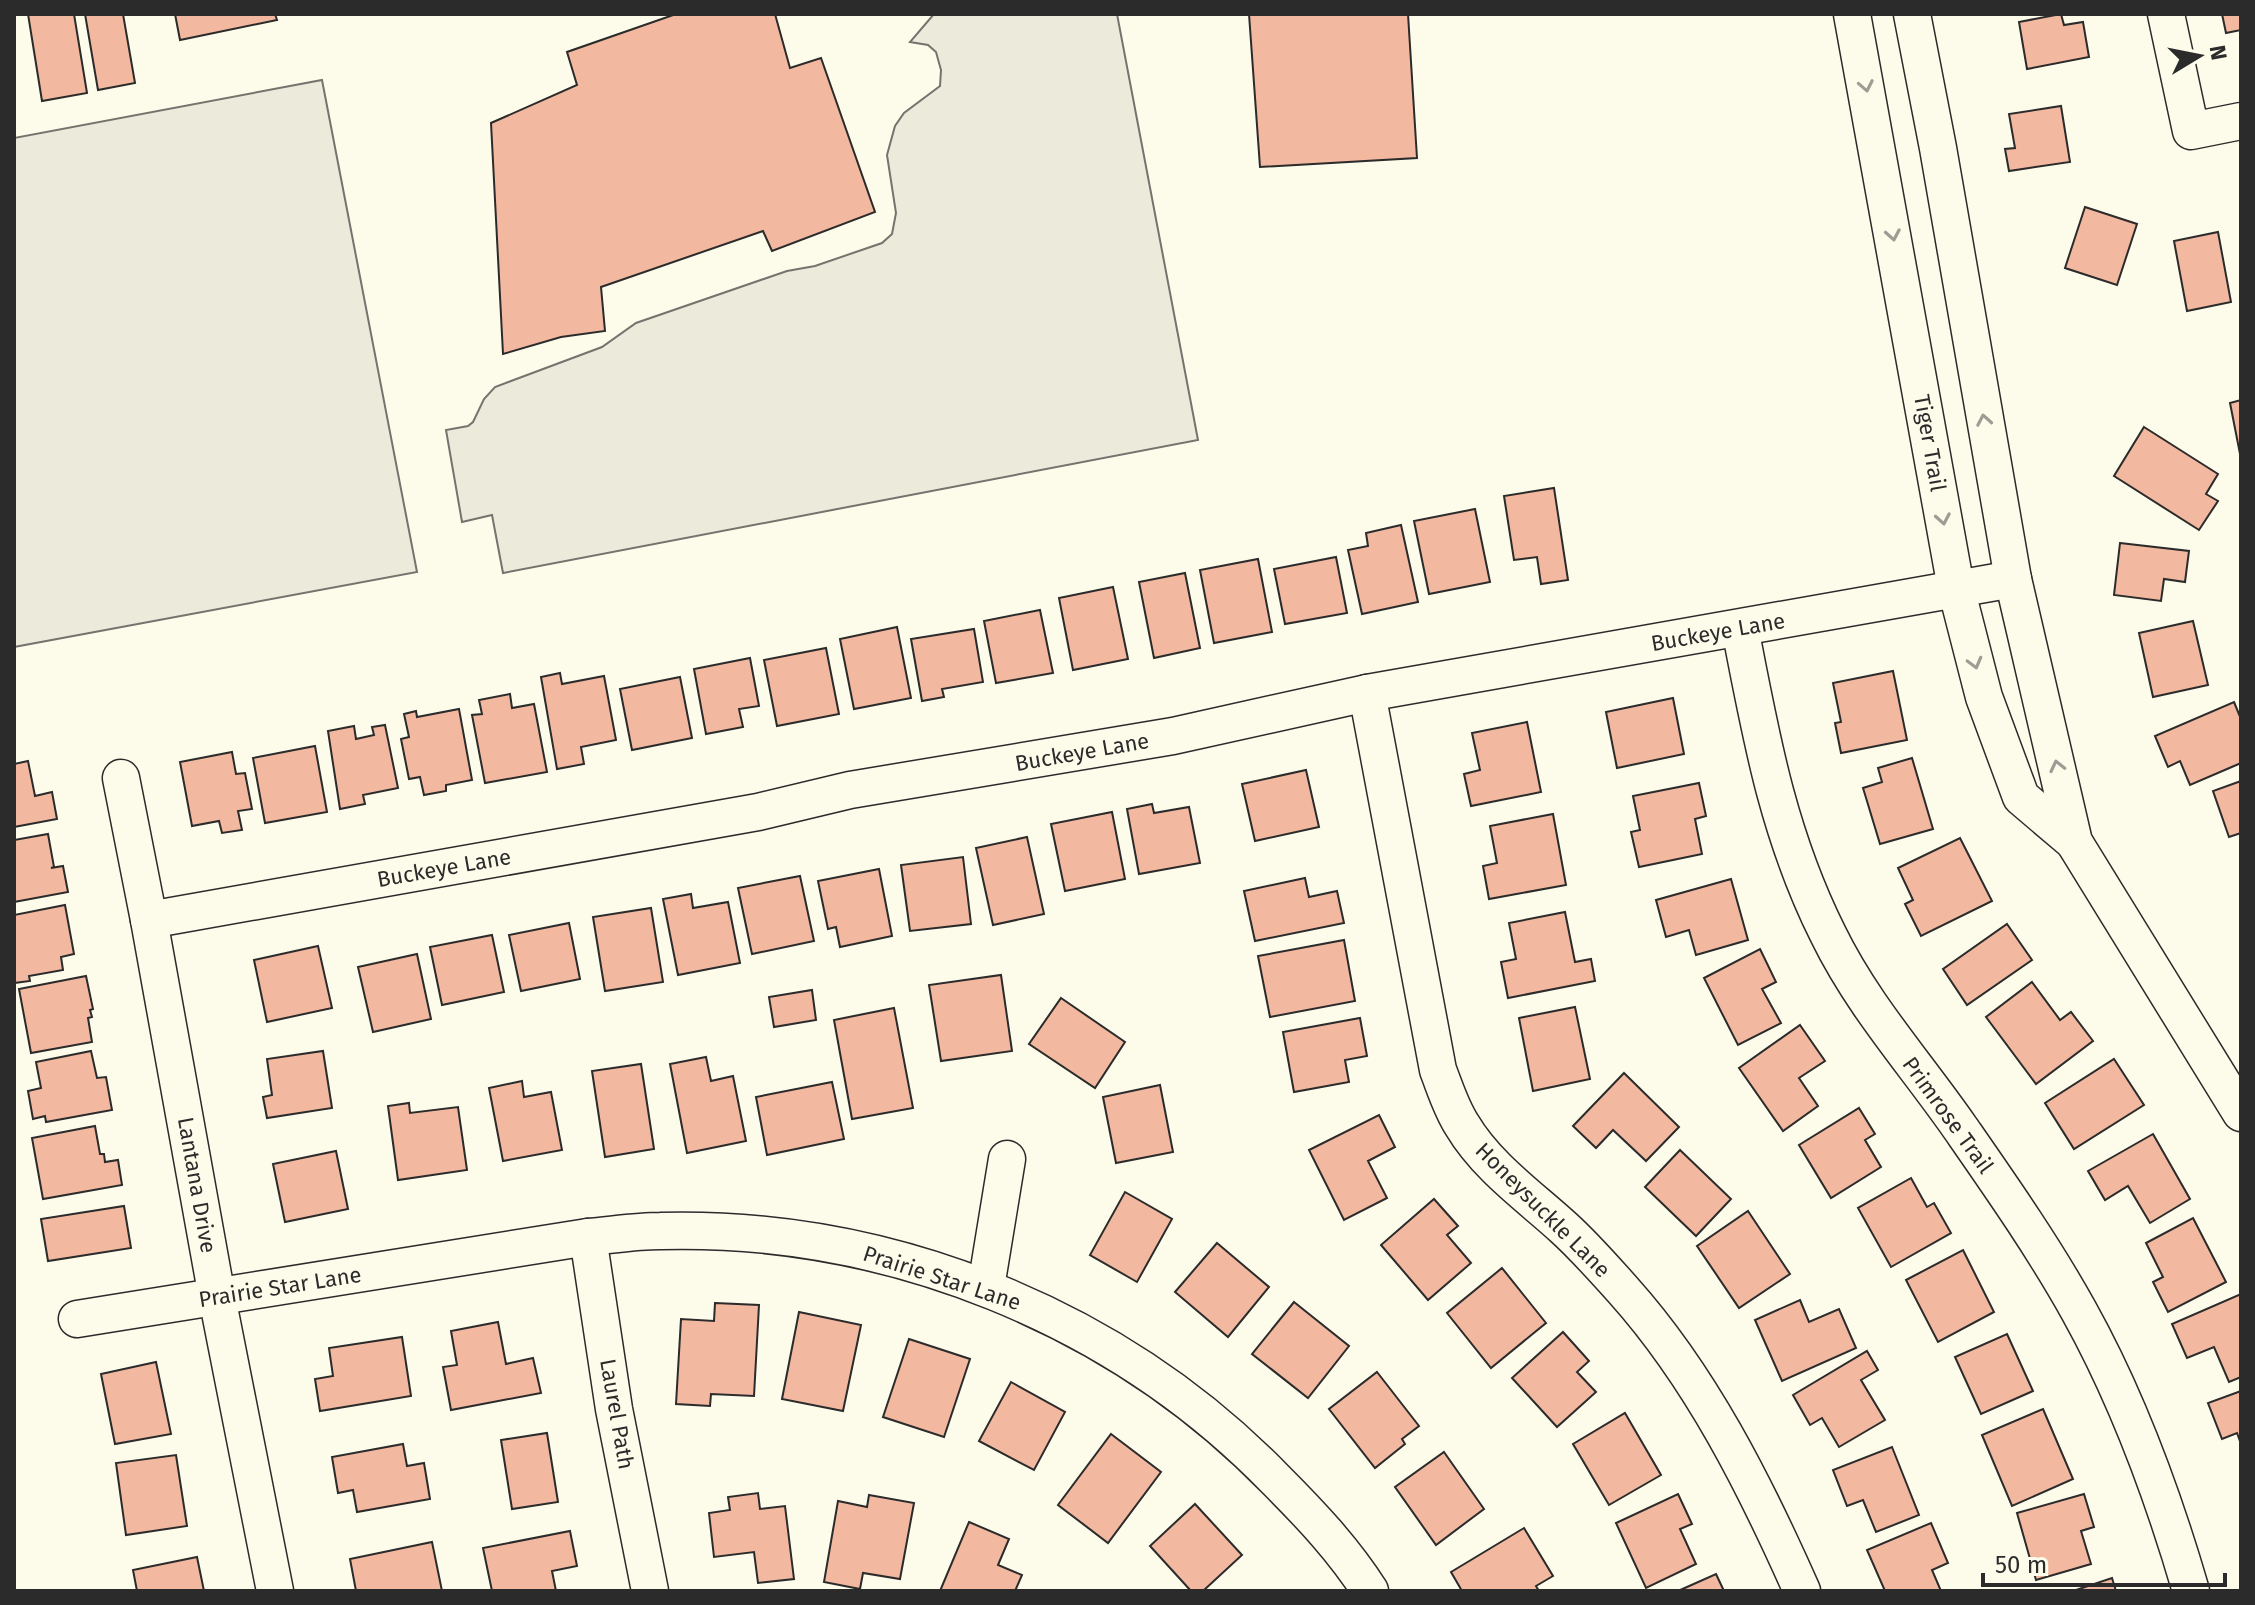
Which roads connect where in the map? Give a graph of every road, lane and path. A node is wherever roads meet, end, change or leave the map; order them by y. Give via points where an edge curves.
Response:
1 (1852, 14) edge
2 (1912, 14) edge
3 (2166, 14) edge
4 (2241, 121) edge
5 (2013, 579) junction
6 (1956, 588) junction
7 (1740, 628) junction
8 (1367, 693) junction
9 (121, 778) dead end
10 (2074, 842) junction
11 (149, 920) junction
12 (2241, 1113) edge
13 (1007, 1159) dead end
14 (588, 1237) junction
15 (986, 1287) junction
16 (217, 1297) junction
17 (77, 1319) dead end
18 (275, 1591) edge
19 (650, 1591) edge
20 (1370, 1591) edge
21 (1802, 1591) edge
22 (2191, 1591) edge

1 -> 6 street, Tiger Trail
5 -> 2 street, Tiger Trail
3 - 4 street via 2191,131
5 - 6 street, Buckeye Lane
10 -> 5 street, Tiger Trail
6 - 7 street, Buckeye Lane
6 -> 10 street, Tiger Trail via 1984,697 2021,797
7 - 8 street, Buckeye Lane
7 - 22 street, Primrose Trail via 1785,833 1829,938 1889,1034 1959,1125 2080,1314 2130,1416
8 - 11 street, Buckeye Lane via 1173,736
8 - 21 street, Honeysuckle Lane via 1438,1070 1453,1108 1488,1160 1625,1292 1677,1359 1723,1430
9 - 11 street, Lantana Drive
10 - 12 street, Tiger Trail
11 - 16 street, Lantana Drive
13 - 15 street
14 - 15 street, Prairie Star Lane via 687,1231 823,1242 904,1260
14 - 16 street, Prairie Star Lane
14 - 19 street, Laurel Path via 614,1409
15 - 20 street, Prairie Star Lane via 1117,1352 1188,1400 1312,1517
16 - 17 street, Prairie Star Lane
16 - 18 street, Lantana Drive

